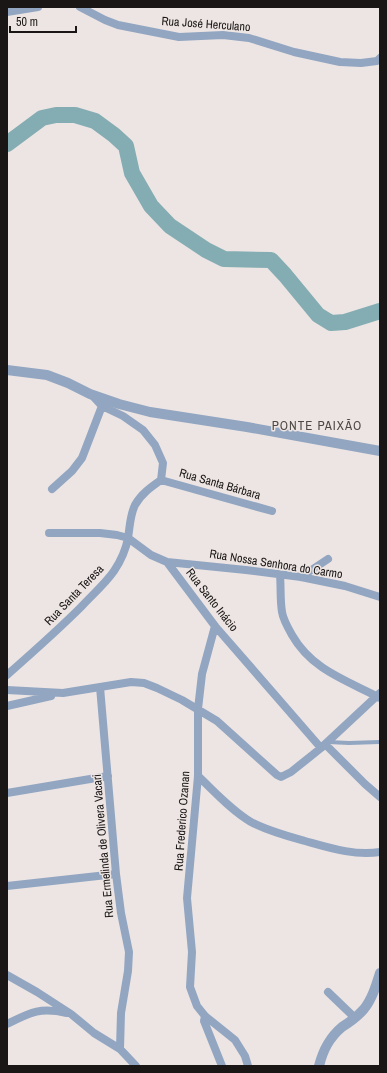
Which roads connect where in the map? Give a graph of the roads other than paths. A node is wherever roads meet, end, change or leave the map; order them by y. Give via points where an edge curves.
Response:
1 (38, 7) edge
2 (80, 7) edge
3 (17, 8) edge
4 (7, 12) edge
5 (380, 58) edge
6 (7, 370) edge
7 (90, 394) junction
8 (102, 406) junction
9 (380, 451) edge
10 (161, 480) junction
11 (52, 489) dead end
12 (272, 511) dead end
13 (49, 533) dead end
14 (128, 538) junction
15 (328, 559) dead end
16 (167, 562) junction
17 (280, 575) junction
18 (301, 577) junction
19 (380, 597) edge
20 (215, 626) junction
21 (7, 675) edge
22 (100, 687) junction
23 (7, 690) edge
24 (63, 693) junction
25 (379, 696) edge
26 (7, 706) edge
27 (198, 709) junction
28 (378, 742) dead end
29 (324, 745) junction
30 (108, 776) junction
31 (198, 776) junction
32 (7, 793) edge
33 (380, 797) edge
34 (380, 852) edge
35 (116, 874) junction
36 (7, 886) edge
37 (380, 973) edge
38 (7, 975) edge
39 (328, 992) dead end
40 (71, 1014) junction
41 (205, 1016) junction
42 (355, 1018) junction
43 (7, 1024) edge
44 (120, 1049) junction
45 (136, 1066) edge
46 (222, 1066) edge
47 (248, 1066) edge
48 (319, 1066) edge

1 - 3 street
2 - 5 street, Rua José Herculano via 118,25 179,37 223,35 249,38 294,52 340,62 361,63 377,61
3 - 4 street
6 - 7 street via 47,375
7 - 8 street
7 - 9 street via 150,412
8 - 10 street via 143,430 155,445 163,462
8 - 11 street via 82,458
10 - 12 street, Rua Santa Bárbara
10 - 14 street, Rua Santa Teresa via 150,487 135,504
13 - 14 street, Rua Santo Inácio via 100,532
14 - 16 street, Rua Santo Inácio via 151,555
14 - 21 street, Rua Santa Teresa via 122,557 102,585
15 - 18 street
16 - 17 street, Rua Nossa Senhora do Carmo
16 - 20 street, Rua Santo Inácio
17 - 18 street, Rua Nossa Senhora do Carmo
17 - 25 street via 282,614 298,645 310,659 326,670
18 - 19 street, Rua Nossa Senhora do Carmo via 345,586
20 - 27 street, Rua Frederico Ozanan via 202,674
20 - 29 street, Rua Santo Inácio
22 - 24 street
22 - 27 street via 131,682 144,684
22 - 30 street, Rua Ermelinda de Olivera Vacari
23 - 24 street
24 - 26 street
25 - 29 street
27 - 29 street via 216,721 281,777
27 - 31 street, Rua Frederico Ozanan
28 - 29 lane
29 - 33 street, Rua Santo Inácio
30 - 32 street
30 - 35 street, Rua Ermelinda de Olivera Vacari
31 - 34 street via 234,810 277,834 358,853
31 - 41 street, Rua Frederico Ozanan via 187,908 192,952 190,987 194,1001
35 - 36 street
35 - 44 street, Rua Ermelinda de Olivera Vacari via 129,952 121,1013
37 - 42 street via 368,1003
38 - 40 street
39 - 42 street
40 - 43 street via 45,1010
40 - 44 street via 94,1033
41 - 46 street, Rua Frederico Ozanan via 204,1022
41 - 47 street, Rua Frederico Ozanan via 234,1040 245,1056
42 - 48 street via 328,1041
44 - 45 street

